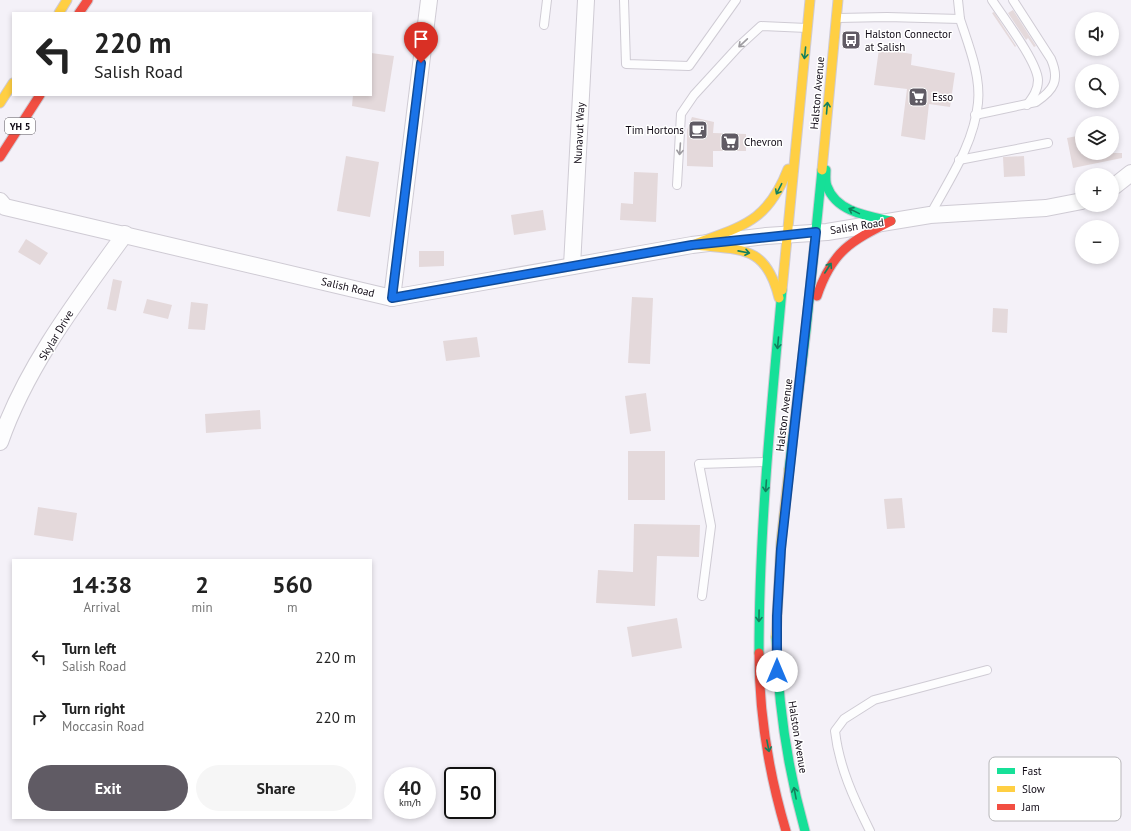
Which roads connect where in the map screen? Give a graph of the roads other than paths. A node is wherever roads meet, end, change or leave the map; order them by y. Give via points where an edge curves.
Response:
1 (67, 0) edge
2 (88, 0) edge
3 (429, 0) edge
4 (547, 0) edge
5 (586, 0) edge
6 (624, 0) edge
7 (736, 0) edge
8 (810, 0) edge
9 (838, 0) edge
10 (958, 0) edge
11 (992, 0) edge
12 (1013, 0) edge
13 (60, 12) edge
14 (80, 12) edge
15 (836, 18) junction
16 (960, 19) junction
17 (544, 25) dead end
18 (808, 28) junction
19 (12, 85) edge
20 (39, 96) edge
21 (0, 103) edge
22 (1027, 105) junction
23 (975, 115) junction
24 (1048, 143) dead end
25 (824, 147) junction
26 (795, 154) junction
27 (0, 157) edge
28 (959, 160) junction
29 (1131, 173) edge
30 (1119, 182) edge
31 (677, 185) dead end
32 (1075, 202) edge
33 (2, 208) edge
34 (930, 215) junction
35 (891, 221) junction
36 (816, 232) junction
37 (125, 234) junction
38 (787, 234) junction
39 (692, 245) junction
40 (572, 266) junction
41 (392, 298) junction
42 (781, 304) junction
43 (806, 331) junction
44 (0, 442) edge
45 (768, 462) junction
46 (702, 596) dead end
47 (987, 670) dead end
48 (786, 831) edge
49 (805, 831) edge
50 (870, 831) edge

1 - 13 main road
2 - 14 main road
3 - 41 street
4 - 17 lane
5 - 40 street, Nunavut Way
6 - 7 lane via 626,64 689,66
8 - 18 main road, Halston Avenue
9 - 15 main road, Halston Avenue
10 - 16 lane
11 - 22 lane via 1036,70 1037,89
12 - 22 lane via 1052,59 1056,70 1051,89 1036,102
15 - 16 lane
25 -> 15 main road, Halston Avenue
16 - 23 lane via 975,71 978,102
18 -> 26 main road, Halston Avenue
18 -> 31 lane via 761,26 694,95 681,114
19 - 21 main road, YH 5
20 - 27 main road, YH 5
22 - 23 lane
23 - 28 lane via 966,148
24 - 28 lane
35 -> 25 main road via 855,213 838,202 827,186
25 - 36 main road, Halston Avenue
26 - 38 main road, Halston Avenue
26 -> 39 main road via 778,193 767,208 747,224
28 - 34 lane
29 - 30 street
32 - 34 street, Salish Road via 1046,208
33 - 37 street, Salish Road
34 - 35 street, Salish Road
35 - 36 street, Salish Road
43 -> 35 main road via 822,276 834,258 853,240
36 - 38 street, Salish Road
36 - 43 main road, Halston Avenue
37 - 41 street, Salish Road
37 - 44 street, Skylar Drive via 67,313 8,419
38 - 39 street, Salish Road
38 - 42 main road, Halston Avenue
39 - 40 street, Salish Road
39 -> 42 main road via 750,252 765,263 771,273
40 - 41 street, Salish Road
42 -> 45 main road, Halston Avenue
49 -> 43 main road, Halston Avenue via 796,801 784,736 777,671 777,616 781,549
45 - 46 lane via 699,464 711,526
45 -> 48 main road, Halston Avenue via 759,616 759,669 766,739 778,804
47 - 50 lane via 874,700 844,719 835,732 837,750

